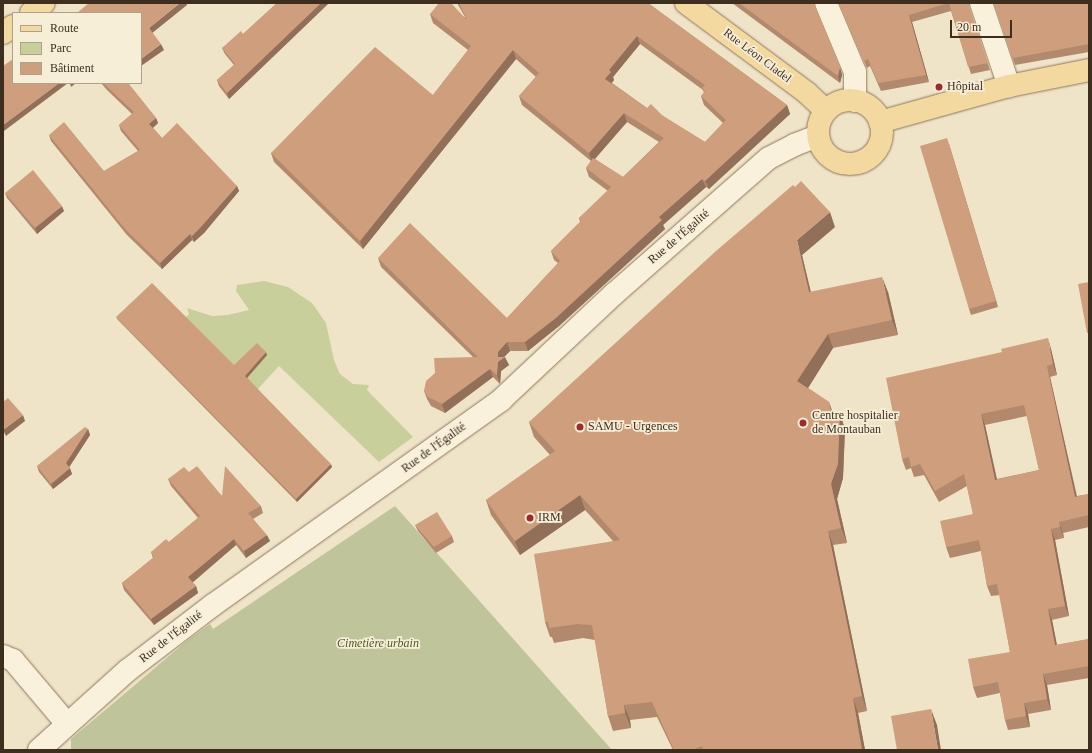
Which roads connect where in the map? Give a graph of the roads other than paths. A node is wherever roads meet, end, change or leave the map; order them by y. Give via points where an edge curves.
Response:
1 (44, 3) edge
2 (686, 3) edge
3 (826, 3) edge
4 (981, 3) edge
5 (31, 12) edge
6 (12, 27) edge
7 (3, 33) edge
8 (1089, 70) edge
9 (1009, 86) junction
10 (856, 101) junction
11 (826, 111) junction
12 (880, 122) junction
13 (818, 136) junction
14 (3, 656) edge
15 (67, 724) junction
16 (39, 750) edge

1 - 5 main road
2 - 11 main road, Rue Léon Cladel via 807,93
3 - 10 street via 855,72
4 - 9 street
6 - 7 main road
8 - 9 main road
9 - 12 main road
10 - 11 main road via 839,102
10 - 12 main road via 873,110
11 - 13 main road via 819,123
12 - 13 main road via 881,139 877,150 868,159 857,164 834,160 822,148
13 - 15 street, Rue de l'Égalité via 769,158 614,294 500,400 213,605 128,670
14 - 15 street via 13,660
15 - 16 street, Rue de l'Égalité

